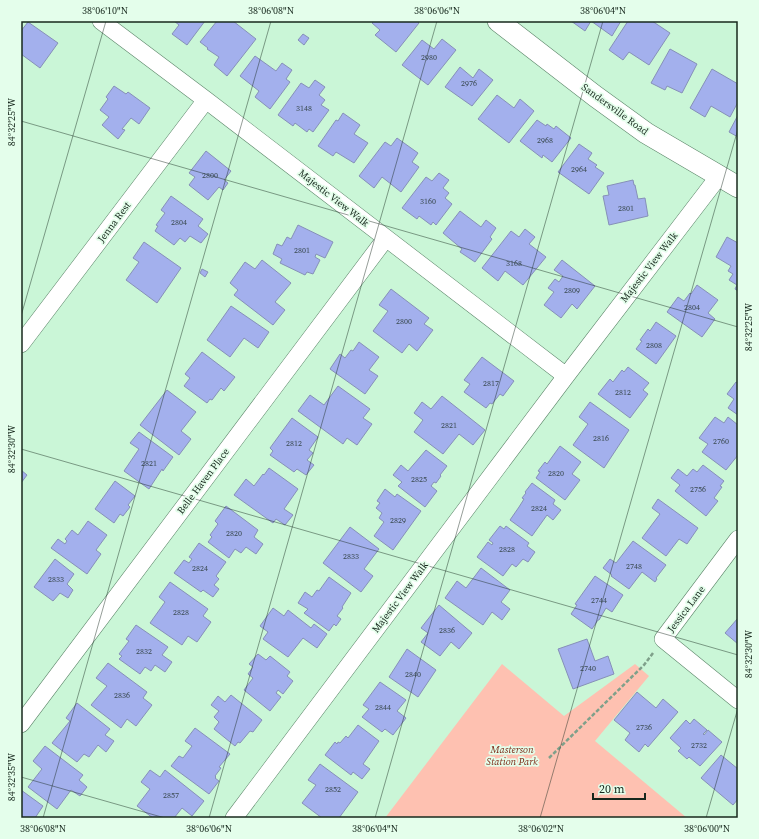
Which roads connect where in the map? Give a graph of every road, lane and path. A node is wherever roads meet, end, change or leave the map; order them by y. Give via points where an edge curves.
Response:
1 (101, 21) edge
2 (498, 21) edge
3 (206, 100) junction
4 (719, 176) junction
5 (738, 187) edge
6 (386, 238) junction
7 (21, 344) edge
8 (566, 376) junction
9 (738, 539) edge
10 (663, 639) junction
11 (738, 700) edge
12 (21, 724) edge
13 (549, 758) dead end
14 (234, 818) edge

1 - 3 street, Majestic View Walk
2 - 4 street, Sandersville Road via 646,133
3 - 6 street, Majestic View Walk
3 - 7 street, Jenna Rest
4 - 5 street, Sandersville Road
4 - 8 street, Majestic View Walk
6 - 8 street, Majestic View Walk
6 - 12 street, Belle Haven Place
8 - 14 street, Majestic View Walk
9 - 10 street, Jessica Lane
10 - 11 street, Jessica Lane
10 - 13 path via 644,665

